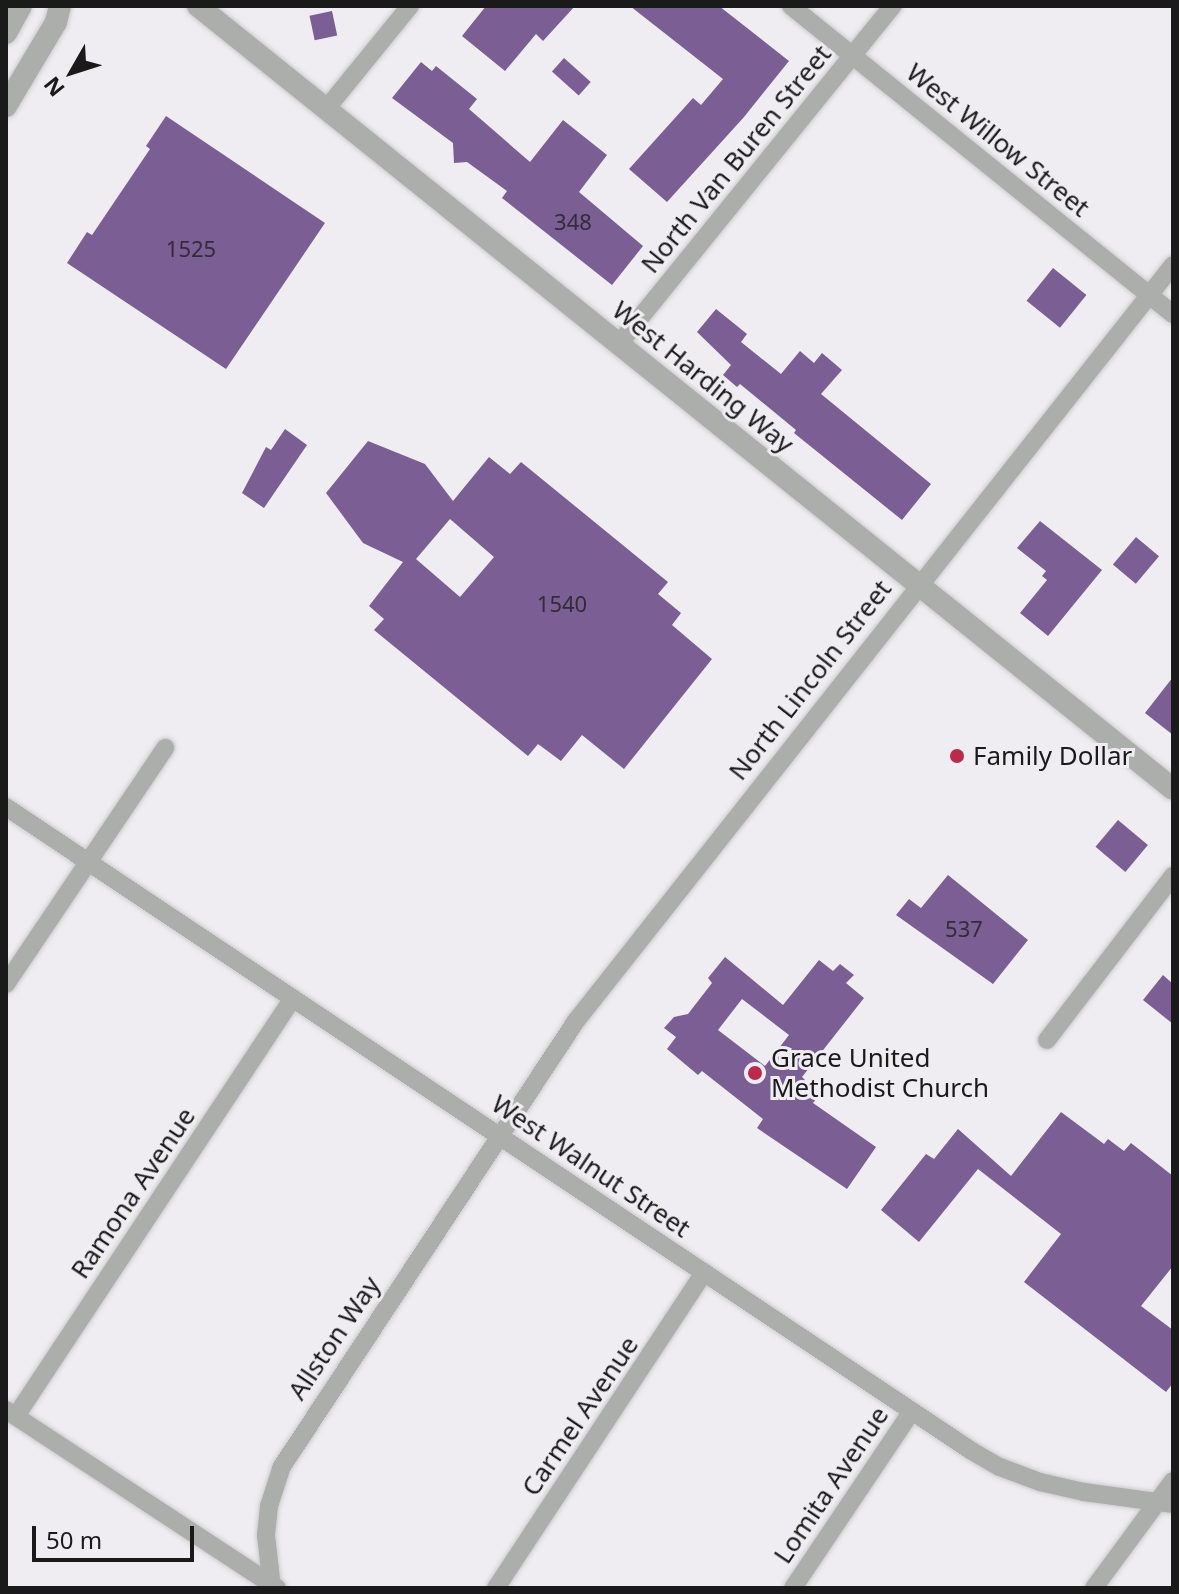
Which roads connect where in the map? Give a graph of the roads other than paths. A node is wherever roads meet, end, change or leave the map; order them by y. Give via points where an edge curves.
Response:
1 (21, 6) edge
2 (60, 6) edge
3 (198, 6) edge
4 (410, 6) edge
5 (791, 6) edge
6 (893, 6) edge
7 (6, 33) edge
8 (853, 56) junction
9 (6, 106) edge
10 (327, 108) junction
11 (1173, 265) edge
12 (1149, 295) junction
13 (1173, 314) edge
14 (618, 345) junction
15 (918, 586) junction
16 (165, 748) dead end
17 (1173, 789) edge
18 (6, 807) edge
19 (88, 862) junction
20 (1173, 876) edge
21 (6, 984) edge
22 (293, 998) junction
23 (1047, 1040) dead end
24 (500, 1137) junction
25 (704, 1272) junction
26 (912, 1411) junction
27 (11, 1413) edge
28 (1173, 1481) edge
29 (1164, 1503) edge
30 (273, 1587) edge
31 (496, 1588) edge
32 (793, 1588) edge
33 (1094, 1588) edge

1 - 7 street
2 - 9 street via 56,22
3 - 10 street, West Harding Way
4 - 10 street
5 - 8 street, West Willow Street
6 - 8 street, North Van Buren Street
8 - 12 street, West Willow Street
8 - 14 street, North Van Buren Street
10 - 14 street, West Harding Way
11 - 12 street, North Lincoln Street
12 - 13 street, West Willow Street
12 - 15 street, North Lincoln Street
14 - 15 street, West Harding Way
15 - 17 street, West Harding Way
15 - 24 street, North Lincoln Street via 576,1021
16 - 19 street
18 - 19 street, West Walnut Street
19 - 21 street
19 - 22 street, West Walnut Street
20 - 23 street
22 - 24 street, West Walnut Street
22 - 27 street, Ramona Avenue
24 - 25 street, West Walnut Street
24 - 30 street, Allston Way via 281,1468 267,1521
25 - 26 street, West Walnut Street
25 - 31 street, Carmel Avenue
26 - 29 street, West Walnut Street via 1019,1475 1084,1492
26 - 32 street, Lomita Avenue
27 - 30 street
28 - 29 street
29 - 33 street

